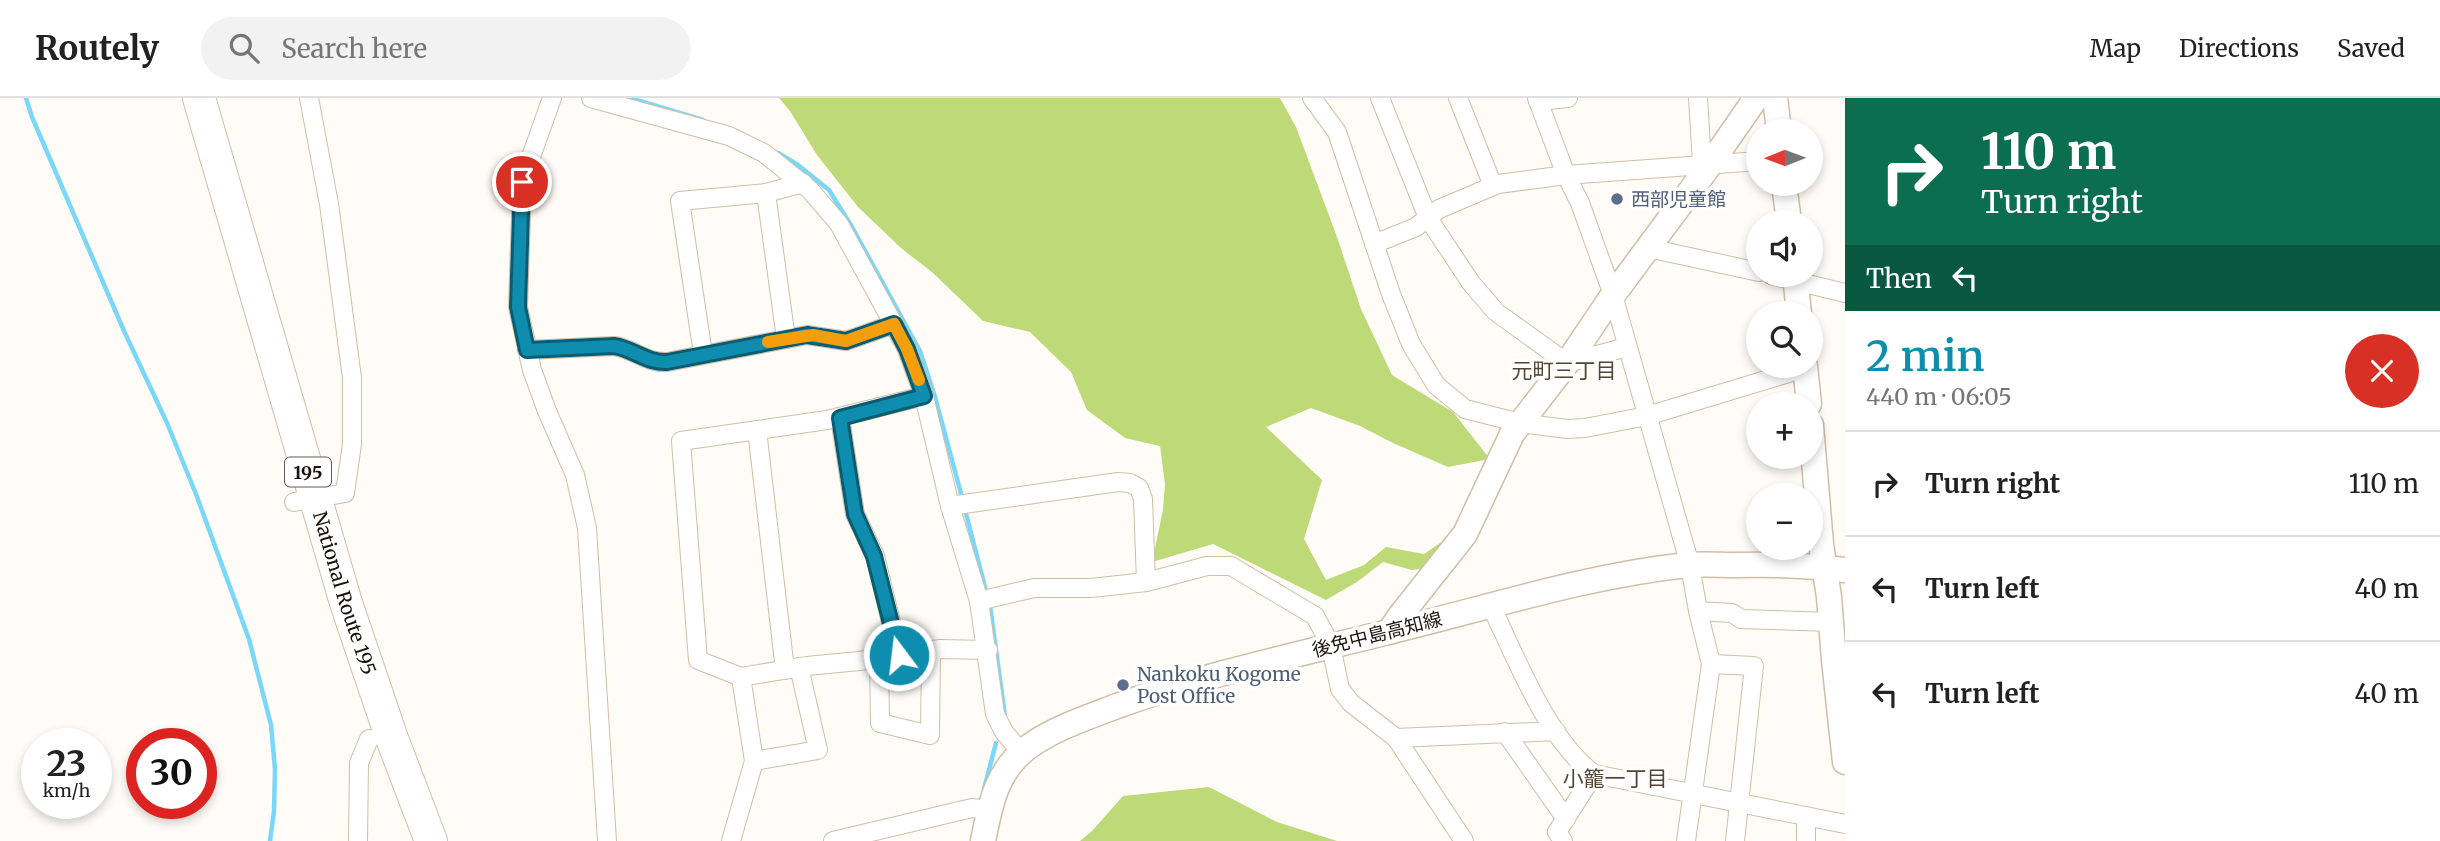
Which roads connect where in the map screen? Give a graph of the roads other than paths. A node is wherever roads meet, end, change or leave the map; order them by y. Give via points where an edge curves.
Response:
1 (177, 98) edge
2 (200, 98) edge
3 (309, 98) edge
4 (552, 98) edge
5 (591, 98) edge
6 (1312, 98) edge
7 (1380, 98) edge
8 (1458, 98) edge
9 (1568, 98) edge
10 (1698, 98) edge
11 (1756, 98) edge
12 (1775, 98) edge
13 (1538, 99) edge
14 (1778, 119) edge
15 (1746, 162) edge
16 (1706, 165) junction
17 (1566, 175) junction
18 (803, 183) junction
19 (1493, 186) junction
20 (766, 193) junction
21 (1428, 218) junction
22 (1374, 244) junction
23 (1648, 248) junction
24 (1746, 269) edge
25 (1823, 287) edge
26 (1845, 293) edge
27 (1613, 295) junction
28 (894, 324) junction
29 (786, 339) junction
30 (1627, 347) junction
31 (527, 350) junction
32 (702, 354) junction
33 (1567, 363) junction
34 (1770, 378) edge
35 (924, 396) junction
36 (1647, 416) junction
37 (840, 418) junction
38 (1520, 423) junction
39 (757, 430) junction
40 (1818, 469) edge
41 (304, 500) junction
42 (954, 506) junction
43 (1690, 565) junction
44 (1835, 568) edge
45 (1146, 582) junction
46 (979, 601) junction
47 (1490, 606) junction
48 (1698, 611) junction
49 (1831, 622) junction
50 (1389, 632) junction
51 (1331, 646) junction
52 (988, 650) junction
53 (930, 651) junction
54 (899, 655) junction
55 (879, 658) junction
56 (1711, 664) junction
57 (792, 668) junction
58 (741, 677) junction
59 (1556, 731) junction
60 (1505, 732) junction
61 (1395, 738) junction
62 (369, 739) junction
63 (1021, 752) junction
64 (754, 761) junction
65 (1845, 762) edge
66 (1594, 774) junction
67 (1693, 792) junction
68 (1739, 804) junction
69 (990, 810) junction
70 (1806, 816) junction
71 (1566, 819) junction
72 (1845, 824) edge
73 (359, 841) edge
74 (408, 841) edge
75 (431, 841) edge
76 (607, 841) edge
77 (732, 841) edge
78 (833, 841) edge
79 (984, 841) edge
80 (1464, 841) edge
81 (1563, 841) edge
82 (1686, 841) edge
83 (1735, 841) edge
84 (1806, 841) edge

1 - 41 highway, National Route 195 / 195
2 - 41 highway, National Route 195 / 195
3 - 41 street via 329,204 352,378 352,444 345,494
4 - 31 street via 520,196 518,307
5 - 18 street via 729,136 764,153
6 - 22 street via 1337,132
7 - 21 street
8 - 19 street
9 - 13 street
10 - 16 street
11 - 16 street
12 - 14 street
13 - 17 street
15 - 16 street
16 - 17 street
16 - 23 street
17 - 19 street
17 - 27 street
18 - 20 street
18 - 28 street via 839,224
19 - 21 street
20 - 29 street
20 - 32 street via 680,201
21 - 22 street via 1416,228
21 - 33 street via 1496,312
22 - 38 street via 1411,344 1436,385 1465,409
23 - 24 street
23 - 27 street
25 - 26 street
27 - 30 street
27 - 33 street
28 - 29 street via 846,341 813,335
28 - 35 street
29 - 32 street
30 - 33 street
30 - 36 street
31 - 32 street via 614,346 660,362
31 - 76 street via 575,475 587,528
33 - 38 street
34 - 36 street
35 - 37 street
35 - 42 street
36 - 38 street via 1567,429
36 - 43 street
37 - 39 street
37 - 54 street via 855,514 874,556
38 - 50 street via 1500,455 1465,534
39 - 57 street
39 - 58 street via 681,441 698,660
40 - 44 street
41 - 62 highway, National Route 195 / 195 via 324,606
41 - 75 highway, National Route 195 / 195
42 - 45 street via 1130,483 1139,488 1143,499
42 - 46 street
43 - 44 street, 後免中島高知線
43 - 47 street, 後免中島高知線 via 1544,591
43 - 48 street
44 - 49 street
45 - 46 street via 1034,588
45 - 51 street via 1207,566 1231,566 1315,617
46 - 52 street
47 - 50 street, 後免中島高知線
47 - 59 street
48 - 49 street via 1741,619
48 - 56 street
49 - 65 street
50 - 51 street, 後免中島高知線
51 - 61 street via 1340,689
51 - 63 street, 後免中島高知線 via 1143,697 1072,723
52 - 53 street
52 - 63 street via 998,723
53 - 54 street
53 - 55 street via 930,735 880,723
54 - 55 street
55 - 57 street
56 - 67 street
56 - 68 street via 1754,666
57 - 58 street
57 - 64 street via 818,750
58 - 64 street
59 - 60 street
59 - 66 street
60 - 61 street
60 - 71 street
61 - 80 street
62 - 73 street via 359,764
62 - 74 highway, National Route 195 / 195
63 - 69 street, 後免中島高知線 via 1001,774
64 - 77 street
66 - 67 street
66 - 71 street
67 - 68 street
67 - 82 street
68 - 70 street
68 - 83 street
69 - 78 street via 972,808
69 - 79 street, 後免中島高知線
70 - 72 street
70 - 84 street
71 - 81 street via 1557,832

